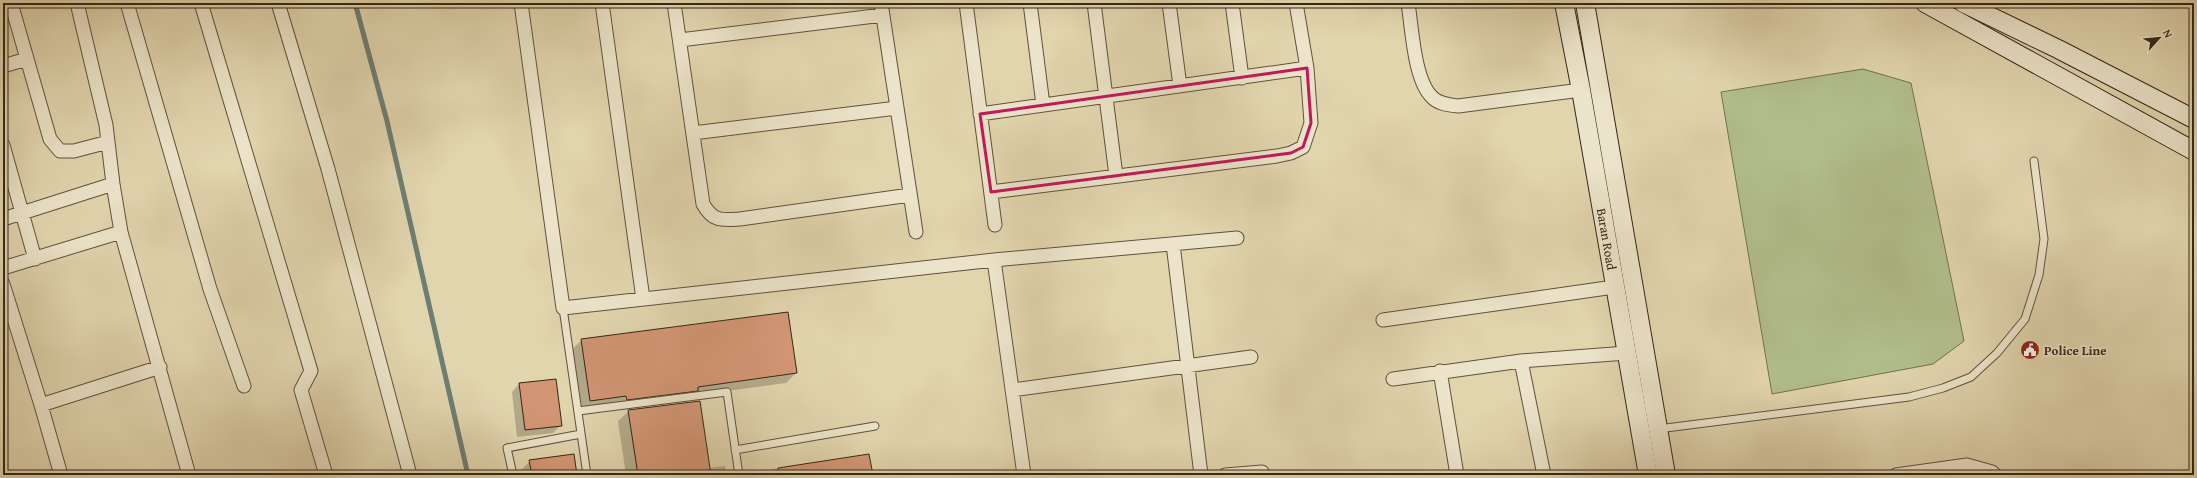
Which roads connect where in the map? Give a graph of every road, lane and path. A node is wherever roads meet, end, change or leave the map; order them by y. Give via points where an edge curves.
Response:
1 (11, 3) edge
2 (77, 3) edge
3 (127, 3) edge
4 (201, 3) edge
5 (278, 3) edge
6 (521, 3) edge
7 (602, 3) edge
8 (674, 3) edge
9 (966, 3) edge
10 (1030, 3) edge
11 (1094, 3) edge
12 (1169, 3) edge
13 (1232, 3) edge
14 (1296, 3) edge
15 (1408, 3) edge
16 (1564, 3) edge
17 (1585, 3) edge
18 (1963, 3) edge
19 (1927, 4) edge
20 (882, 9) edge
21 (680, 40) junction
22 (27, 59) junction
23 (3, 66) edge
24 (1307, 68) junction
25 (1242, 78) junction
26 (1180, 86) junction
27 (1581, 90) junction
28 (1106, 97) junction
29 (1044, 106) junction
30 (897, 108) junction
31 (980, 114) junction
32 (2194, 119) edge
33 (693, 133) junction
34 (108, 142) junction
35 (3, 145) edge
36 (2194, 151) edge
37 (2034, 161) dead end
38 (7, 175) edge
39 (1116, 176) junction
40 (113, 184) junction
41 (991, 192) junction
42 (910, 195) junction
43 (22, 213) junction
44 (3, 219) edge
45 (995, 225) dead end
46 (121, 232) junction
47 (916, 232) dead end
48 (1237, 238) dead end
49 (1173, 244) junction
50 (35, 259) junction
51 (994, 260) junction
52 (3, 268) edge
53 (3, 284) edge
54 (1614, 287) junction
55 (643, 299) junction
56 (563, 308) junction
57 (1383, 320) dead end
58 (1626, 352) junction
59 (1251, 357) dead end
60 (1521, 361) junction
61 (1188, 366) junction
62 (160, 367) junction
63 (1440, 371) junction
64 (1393, 379) dead end
65 (244, 386) dead end
66 (1012, 390) junction
67 (41, 405) junction
68 (578, 411) junction
69 (875, 426) dead end
70 (1658, 429) junction
71 (581, 434) junction
72 (736, 450) junction
73 (1262, 472) dead end
74 (61, 475) edge
75 (190, 475) edge
76 (326, 475) edge
77 (410, 475) edge
78 (513, 475) edge
79 (587, 475) edge
80 (739, 475) edge
81 (1024, 475) edge
82 (1201, 475) edge
83 (1226, 475) edge
84 (1457, 475) edge
85 (1544, 475) edge
86 (1648, 475) edge
87 (1666, 475) edge
88 (1896, 475) edge
89 (1995, 475) edge

1 - 22 street
2 - 34 street
3 - 65 street via 210,289
4 - 76 street via 311,371 301,390
5 - 77 street via 328,169
6 - 56 street
7 - 55 street
8 - 21 street
9 - 31 street
10 - 29 street
11 - 28 street
12 - 26 street
13 - 25 street
14 - 24 street
15 - 27 street via 1419,72 1432,98 1458,106
16 - 27 main road, Baran Road
17 - 70 main road, Baran Road
18 - 32 main road
19 - 36 main road
20 - 21 street
20 - 30 street
21 - 33 street
22 - 23 street
22 - 34 street via 50,139 60,150 74,152
24 - 25 street
24 - 39 street via 1311,123 1303,147 1277,156
25 - 26 street
26 - 28 street
27 - 54 main road, Baran Road
28 - 29 street
28 - 39 street
29 - 31 street
30 - 33 street
30 - 42 street
31 - 41 street
33 - 42 street via 703,204 709,215 721,220
34 - 40 street
35 - 38 street
37 - 70 lane via 2044,239 2039,275 2024,319 1997,353 1971,377 1909,397
38 - 43 street
39 - 41 street
40 - 43 street
40 - 46 street
41 - 45 street
42 - 47 street
43 - 44 street
43 - 50 street
46 - 50 street
46 - 62 street
48 - 49 street
49 - 51 street
49 - 61 street
50 - 52 street
51 - 55 street
51 - 66 street
53 - 67 street
54 - 57 street
54 - 58 main road, Baran Road
55 - 56 street
56 - 68 lane
58 - 60 street
58 - 86 main road, Baran Road
59 - 61 street
60 - 63 street
60 - 85 street
61 - 66 street
61 - 82 street
62 - 67 street
62 - 75 street
63 - 64 street
63 - 84 street
66 - 81 street
67 - 74 street
68 - 71 lane
68 - 72 lane via 727,392
69 - 72 lane
70 - 87 main road, Baran Road
71 - 78 lane via 507,448
71 - 79 lane
72 - 80 lane
73 - 83 street
88 - 89 street via 1967,465

